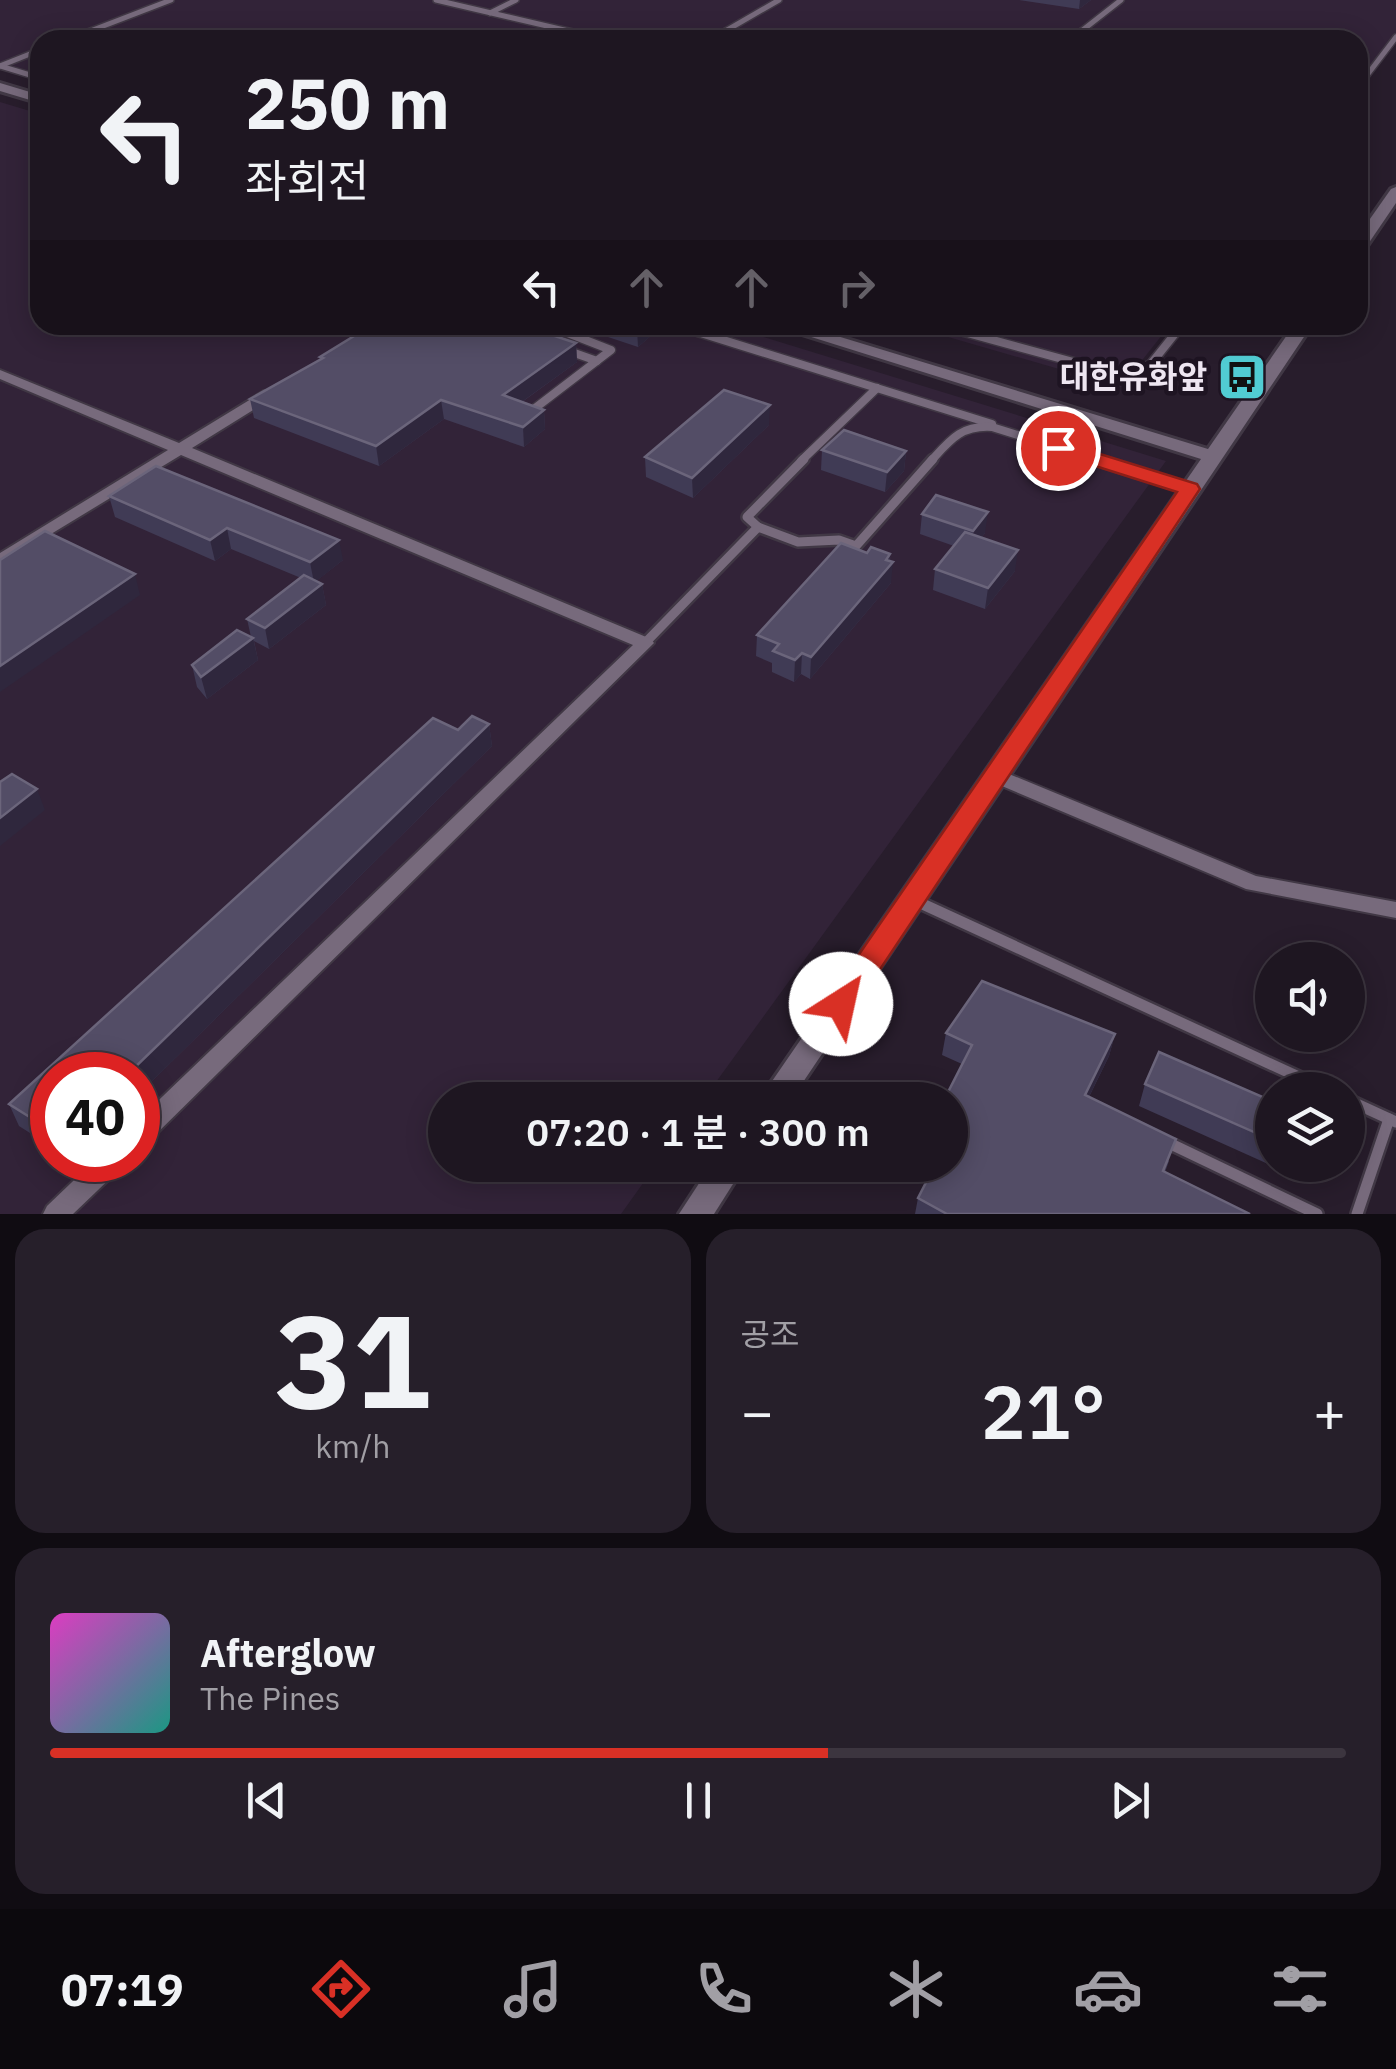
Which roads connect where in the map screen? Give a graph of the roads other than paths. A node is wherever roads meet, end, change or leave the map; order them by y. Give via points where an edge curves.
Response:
1 (171, 0) edge
2 (436, 0) edge
3 (516, 0) edge
4 (779, 0) edge
5 (1121, 0) edge
6 (490, 13) junction
7 (92, 30) edge
8 (564, 30) edge
9 (727, 30) edge
10 (1083, 30) edge
11 (1396, 38) edge
12 (30, 54) edge
13 (0, 66) edge
14 (1368, 73) edge
15 (30, 75) edge
16 (0, 87) edge
17 (30, 96) edge
18 (1396, 192) edge
19 (1368, 233) edge
20 (573, 335) edge
21 (707, 335) edge
22 (815, 335) edge
23 (975, 335) edge
24 (1174, 335) edge
25 (1296, 335) edge
26 (561, 349) edge
27 (597, 361) junction
28 (0, 374) edge
29 (280, 387) edge
30 (877, 388) junction
31 (528, 414) edge
32 (992, 427) junction
33 (179, 449) junction
34 (1212, 456) junction
35 (1190, 489) junction
36 (758, 527) junction
37 (0, 560) edge
38 (646, 643) junction
39 (997, 776) junction
40 (913, 900) junction
41 (1396, 910) edge
42 (1287, 1072) edge
43 (787, 1082) edge
44 (1365, 1108) edge
45 (160, 1115) edge
46 (1392, 1120) edge
47 (1173, 1144) edge
48 (89, 1182) edge
49 (717, 1182) edge
50 (56, 1214) edge
51 (695, 1214) edge
52 (1316, 1214) edge
53 (1357, 1214) edge

1 - 7 lane
2 - 6 lane
3 - 6 lane
4 - 9 lane
5 - 10 lane
6 - 8 lane
11 - 14 lane
12 - 13 lane
13 - 15 lane
16 - 17 street
18 - 19 street
20 - 27 lane via 611,350
21 - 30 lane
22 - 34 street
23 - 24 lane via 1121,375 1151,366
25 - 34 street
26 - 27 lane
27 - 31 lane
28 - 33 street
29 - 33 street
30 - 32 lane
30 - 36 lane via 757,504 747,517
32 - 35 lane
32 - 36 lane via 955,434 856,546 798,542
33 - 37 street
33 - 38 street
34 - 35 street
35 - 39 street
36 - 38 lane
38 - 45 street
39 - 40 street
39 - 41 street via 1253,883
40 - 42 lane
40 - 43 street
44 - 46 lane
46 - 53 lane
47 - 52 lane
48 - 50 street
49 - 51 street

